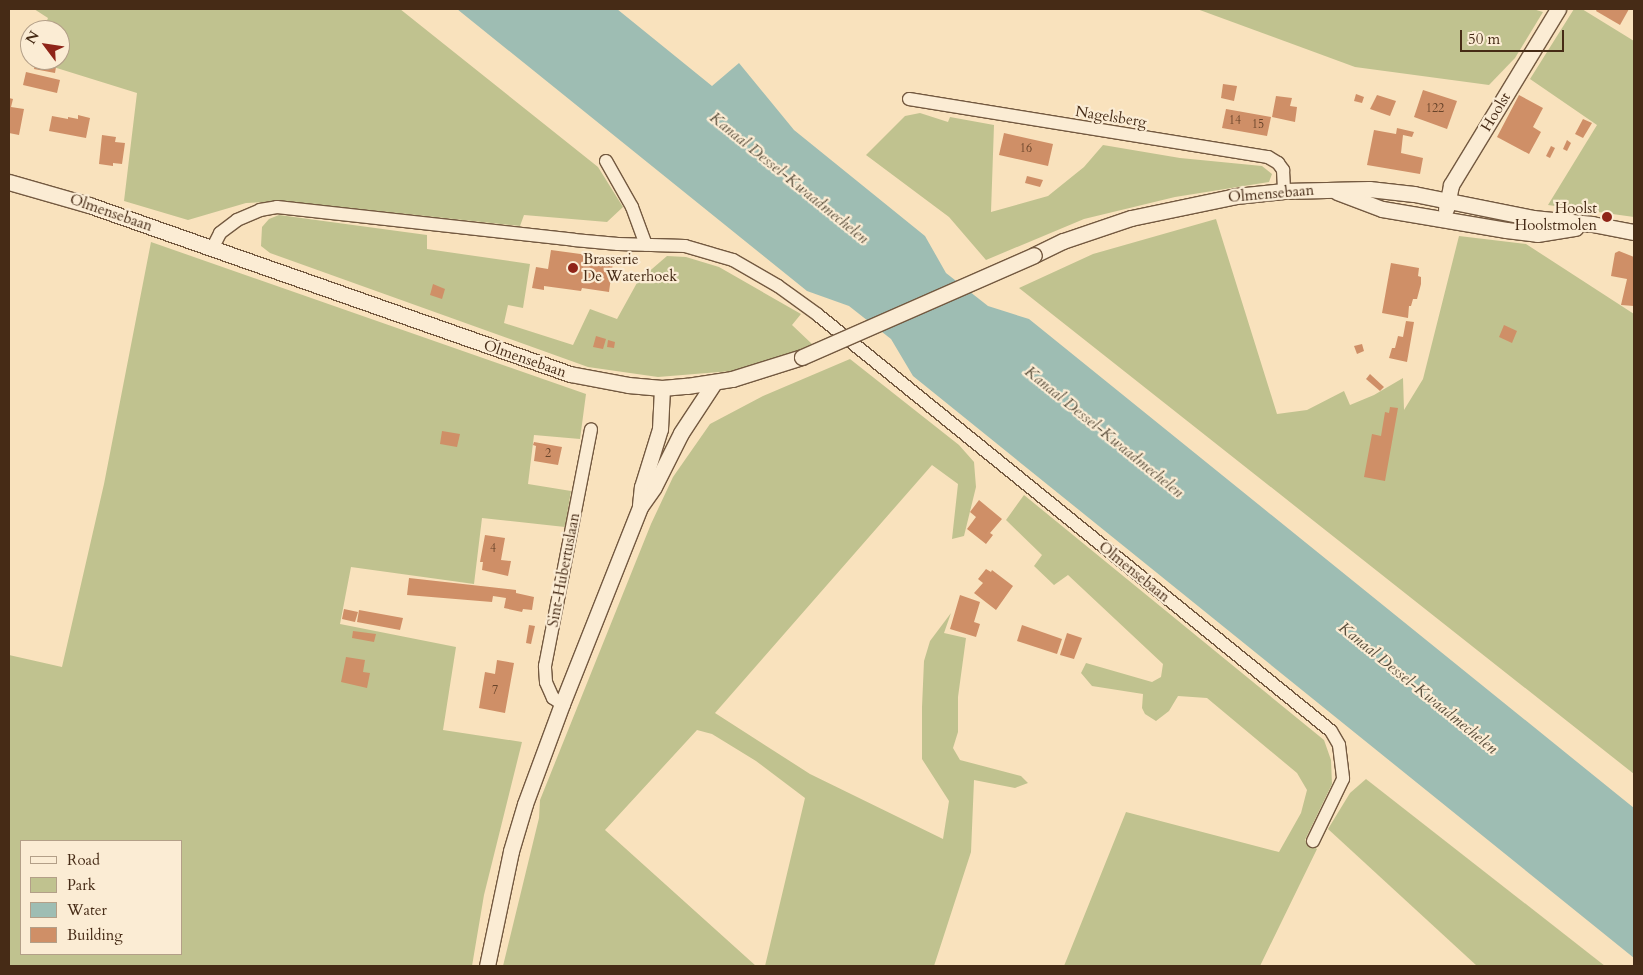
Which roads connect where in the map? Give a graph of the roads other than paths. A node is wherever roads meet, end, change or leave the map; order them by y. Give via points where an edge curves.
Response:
1 (1558, 9) edge
2 (909, 99) dead end
3 (606, 161) dead end
4 (9, 182) edge
5 (1284, 191) junction
6 (1333, 191) junction
7 (1446, 199) junction
8 (1445, 220) junction
9 (1592, 224) junction
10 (1634, 232) edge
11 (646, 245) junction
12 (212, 249) junction
13 (714, 383) junction
14 (662, 388) junction
15 (591, 430) dead end
16 (640, 506) junction
17 (562, 704) junction
18 (1313, 841) dead end
19 (487, 966) edge

1 - 7 street, Hoolst via 1451,185
2 - 5 street, Nagelsberg via 1268,157 1283,170
3 - 11 street via 632,207
4 - 12 street, Olmensebaan via 89,205
5 - 6 street, Olmensebaan
5 - 13 street, Olmensebaan, bridge via 1164,209 1114,223 802,357 774,368
6 - 7 street, Olmensebaan via 1369,189
6 - 8 street, Olmensebaan via 1382,209
7 - 8 street, Hoolst
7 - 9 street, Olmensebaan via 1533,218
8 - 9 street, Olmensebaan via 1538,234
9 - 10 street, Olmensebaan
11 - 12 street, Olmensebaan via 277,207 237,220 220,234
11 - 18 street, Olmensebaan via 685,246 710,252 734,260 778,286 1331,731 1338,745 1343,779
12 - 14 street, Olmensebaan via 570,374 619,384
13 - 14 street, Olmensebaan
13 - 16 street
14 - 16 street via 660,429 642,488
15 - 17 street, Sint-Hubertuslaan via 545,666 546,682 553,698
16 - 17 street
17 - 19 street via 511,851

